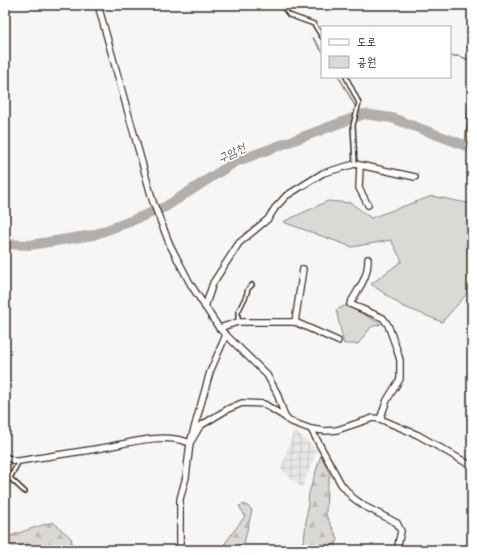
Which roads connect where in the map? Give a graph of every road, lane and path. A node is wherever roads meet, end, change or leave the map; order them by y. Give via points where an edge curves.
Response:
1 (98, 5) edge
2 (282, 5) edge
3 (469, 5) edge
4 (472, 7) edge
5 (321, 35) edge
6 (346, 78) edge
7 (358, 165) junction
8 (415, 178) dead end
9 (368, 205) dead end
10 (368, 259) dead end
11 (303, 269) dead end
12 (252, 285) dead end
13 (205, 307) junction
14 (238, 322) junction
15 (295, 322) junction
16 (219, 328) junction
17 (226, 335) junction
18 (338, 341) dead end
19 (285, 417) junction
20 (380, 419) junction
21 (311, 429) junction
22 (190, 443) junction
23 (5, 457) edge
24 (19, 460) junction
25 (472, 466) edge
26 (25, 492) dead end
27 (180, 550) edge
28 (397, 550) edge

1 - 13 street via 153,202 170,245
2 - 5 lane via 289,15 314,24
3 - 4 street
6 - 7 lane via 359,103 353,125
7 - 8 street
7 - 9 street via 359,188
7 - 13 street via 323,174 286,196 268,219 239,243 213,283
10 - 20 street via 364,282 350,304 383,318 388,325 400,360 400,379 387,400
11 - 15 street
12 - 14 lane via 238,312
13 - 16 street
14 - 15 street
14 - 16 street
15 - 18 street
16 - 17 street
17 - 19 street via 267,375 277,393
17 - 22 street via 210,372
19 - 21 street
19 - 22 street via 264,404 242,403 200,426
20 - 21 street via 367,419 337,430
20 - 25 street via 418,435
21 - 28 street via 341,484 352,497 397,523 401,531
22 - 24 street via 180,439 145,439
22 - 27 street via 180,506
23 - 24 street
24 - 26 lane via 10,478

